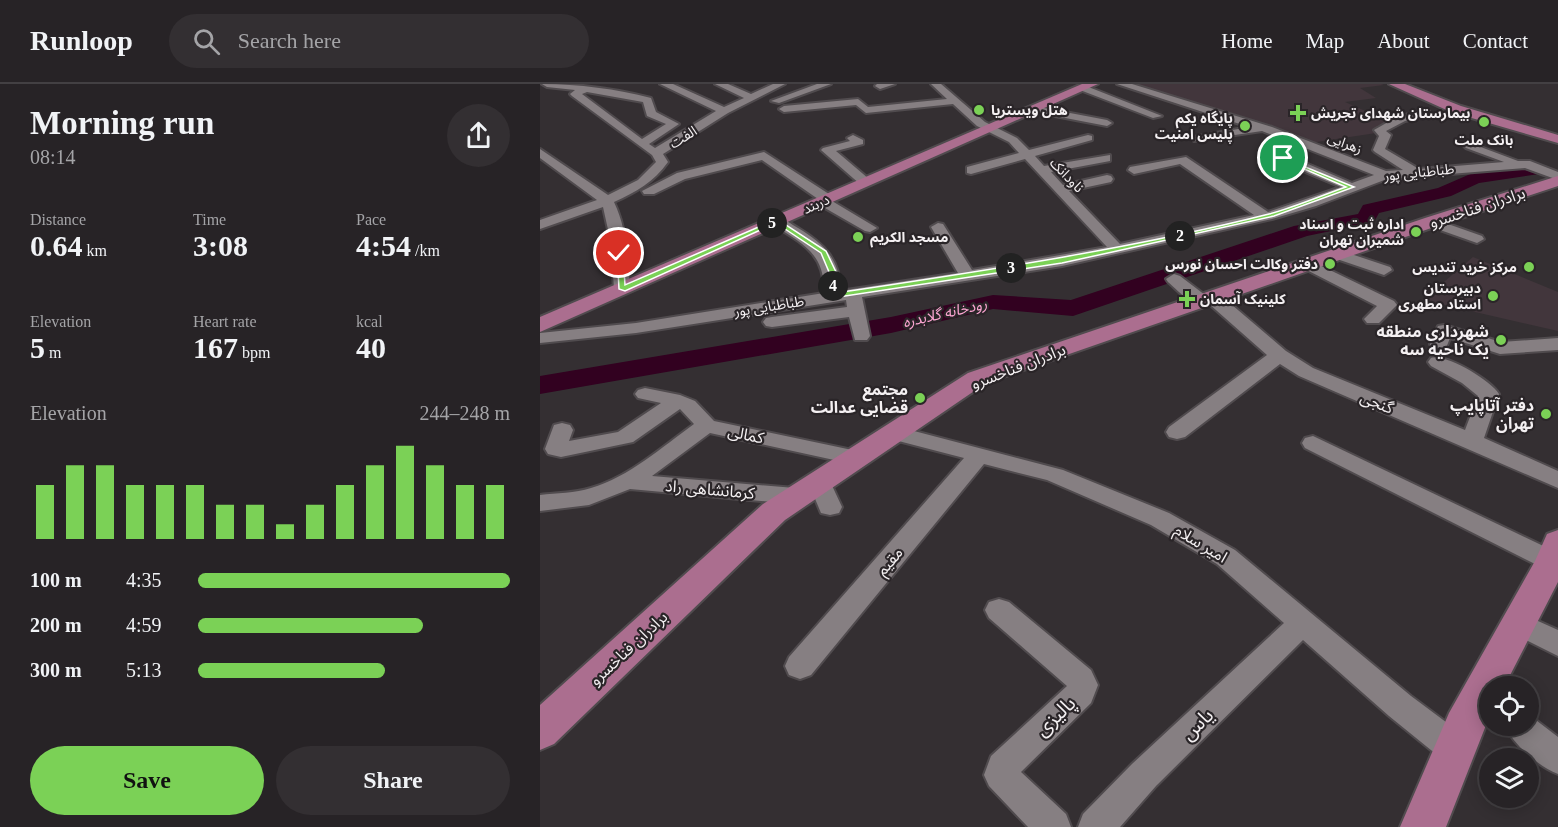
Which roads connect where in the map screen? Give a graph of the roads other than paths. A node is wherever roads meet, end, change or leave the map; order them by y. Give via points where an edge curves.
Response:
1 (547, 84) edge
2 (665, 84) edge
3 (720, 84) edge
4 (826, 84) edge
5 (936, 84) edge
6 (1122, 84) edge
7 (1395, 84) edge
8 (1405, 84) edge
9 (564, 85) edge
10 (771, 86) edge
11 (1087, 86) edge
12 (638, 88) dead end
13 (586, 90) junction
14 (540, 93) edge
15 (623, 94) junction
16 (750, 97) junction
17 (954, 101) junction
18 (1133, 107) junction
19 (784, 109) dead end
20 (1033, 109) junction
21 (724, 111) junction
22 (1112, 111) dead end
23 (1157, 116) dead end
24 (1425, 119) dead end
25 (1107, 123) dead end
26 (990, 127) junction
27 (1263, 127) junction
28 (1558, 137) edge
29 (853, 138) dead end
30 (1088, 138) dead end
31 (1198, 139) dead end
32 (641, 144) junction
33 (1470, 147) dead end
34 (540, 152) edge
35 (732, 152) dead end
36 (656, 153) junction
37 (1028, 155) junction
38 (764, 156) junction
39 (1106, 158) dead end
40 (1283, 158) dead end
41 (1524, 165) junction
42 (970, 170) dead end
43 (1042, 170) junction
44 (1134, 170) dead end
45 (1414, 171) junction
46 (1555, 172) edge
47 (1385, 174) junction
48 (1107, 179) dead end
49 (865, 182) junction
50 (1351, 187) junction
51 (1060, 189) junction
52 (649, 190) dead end
53 (606, 200) junction
54 (825, 200) junction
55 (1265, 216) junction
56 (777, 221) junction
57 (1431, 222) junction
58 (540, 225) edge
59 (938, 227) dead end
60 (870, 228) dead end
61 (1477, 239) dead end
62 (1117, 249) junction
63 (1336, 254) junction
64 (1307, 264) junction
65 (1032, 265) junction
66 (1384, 270) dead end
67 (967, 275) junction
68 (1174, 279) dead end
69 (1043, 280) dead end
70 (622, 289) junction
71 (854, 293) junction
72 (832, 296) junction
73 (1207, 299) junction
74 (1373, 319) dead end
75 (772, 322) dead end
76 (540, 325) edge
77 (540, 338) edge
78 (1558, 344) edge
79 (1280, 355) junction
80 (645, 394) dead end
81 (678, 401) junction
82 (706, 426) junction
83 (1177, 432) dead end
84 (895, 433) junction
85 (560, 440) dead end
86 (1313, 443) dead end
87 (1471, 443) junction
88 (979, 455) junction
89 (857, 458) junction
90 (1558, 480) edge
91 (625, 482) junction
92 (820, 482) junction
93 (795, 496) junction
94 (540, 503) edge
95 (830, 507) dead end
96 (1555, 551) edge
97 (999, 610) dead end
98 (1302, 623) junction
99 (1518, 623) junction
100 (1558, 644) edge
101 (800, 666) dead end
102 (1494, 676) edge
103 (1479, 705) edge
104 (542, 727) edge
105 (1533, 736) edge
106 (1454, 748) junction
107 (1558, 758) edge
108 (1053, 827) edge
109 (1096, 827) edge
110 (1422, 827) edge

1 - 9 street
2 - 21 street
3 - 16 street
4 - 10 street via 776,101
5 - 17 street, ناودانک
6 - 27 street, زهرایی
7 - 28 main road via 1456,109
8 - 28 main road via 1465,108
9 - 13 street
9 - 14 street
10 - 16 street, الفت
11 - 18 street
11 - 20 main road, دربند
12 - 15 street
13 - 15 street
13 - 32 street via 575,94
15 - 32 street via 648,100 651,114 674,124
16 - 21 street, الفت
17 - 19 street via 866,110 858,102
17 - 26 street, ناودانک
18 - 22 street
18 - 23 street
20 - 25 street
20 - 26 main road, دربند
21 - 36 street, الفت
24 - 45 street via 1401,119 1378,130 1385,135 1379,150
26 - 37 street, ناودانک via 1013,140
26 - 49 main road, دربند
27 - 31 street
27 - 47 street, زهرایی
29 - 49 street via 859,142 827,150
30 - 37 street
32 - 36 street
33 - 41 street
34 - 53 street
35 - 38 street
36 - 53 street, الفت via 662,162 659,170
37 - 42 street
37 - 43 street, ناودانک
38 - 52 street via 681,176
38 - 54 street
39 - 43 street
40 - 50 street
41 - 45 street, طباطبایی پور
41 - 46 street, طباطبایی پور
43 - 51 street, ناودانک
44 - 55 street via 1182,160
45 - 47 street, طباطبایی پور
46 - 57 main road, برادران فناخسرو
47 - 50 street, طباطبایی پور
48 - 51 street
49 - 54 main road, دربند
50 - 55 street, طباطبایی پور
51 - 62 street, ناودانک
53 - 58 street, الفت
53 - 70 street via 619,253
54 - 56 main road, دربند
54 - 60 street
55 - 62 street, طباطبایی پور
56 - 70 main road, دربند
56 - 72 street via 824,252 832,272
57 - 61 street
57 - 63 main road, برادران فناخسرو
59 - 67 street
62 - 65 street, طباطبایی پور
63 - 64 main road, برادران فناخسرو
63 - 66 street
64 - 73 main road, برادران فناخسرو
64 - 74 street via 1388,305
65 - 67 street, طباطبایی پور
65 - 69 street
67 - 71 street, طباطبایی پور
68 - 73 street, گنجی
70 - 76 main road, دربند
71 - 72 street, طباطبایی پور
71 - 75 street via 859,324
72 - 77 street, طباطبایی پور via 636,328
73 - 79 street, گنجی
73 - 84 main road, برادران فناخسرو via 977,378
78 - 87 street via 1500,348 1444,330 1438,353 1489,394
79 - 83 street
79 - 87 street, گنجی via 1306,372
80 - 81 street, کمالی
81 - 82 street, کمالی via 701,415
81 - 85 street via 625,437
82 - 89 street, کمالی
82 - 91 street
84 - 88 street, امیر سلام
84 - 89 main road, برادران فناخسرو
86 - 96 street
87 - 90 street, گنجی
88 - 98 street, امیر سلام via 1054,475 1160,519 1226,557
88 - 101 street, مقیم
89 - 92 main road, برادران فناخسرو
91 - 93 street, کرمانشاهی راد
91 - 94 street via 588,497
92 - 93 main road, برادران فناخسرو
92 - 95 street
93 - 104 main road, برادران فناخسرو
96 - 99 main road
97 - 108 street, پالیزی via 1083,685 1080,693 1003,767 1001,775
98 - 106 street, امیر سلام
98 - 109 street, یاس via 1144,775
99 - 100 street
99 - 102 main road
103 - 106 main road
105 - 107 street
106 - 110 main road

